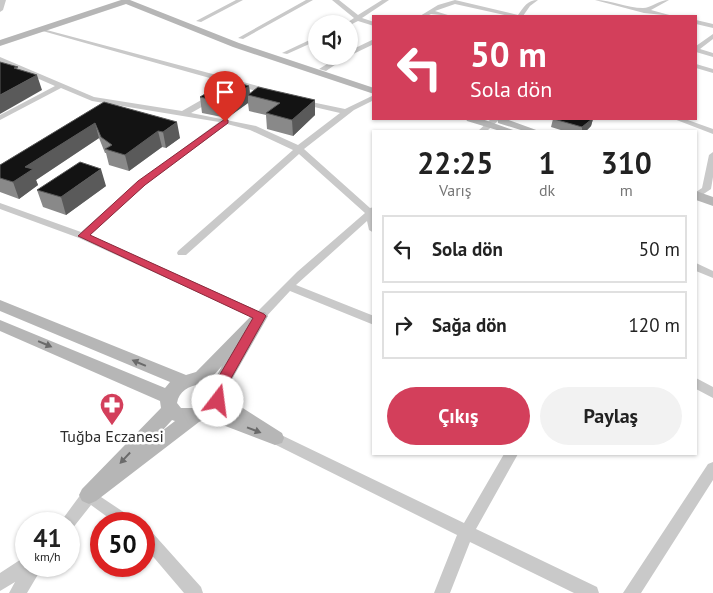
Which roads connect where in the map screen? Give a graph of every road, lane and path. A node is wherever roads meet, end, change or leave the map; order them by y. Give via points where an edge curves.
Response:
1 (3, 0) edge
2 (113, 0) edge
3 (127, 0) edge
4 (142, 0) edge
5 (240, 0) edge
6 (310, 0) edge
7 (335, 0) edge
8 (386, 0) edge
9 (447, 0) edge
10 (535, 0) edge
11 (598, 0) edge
12 (666, 0) edge
13 (455, 2) junction
14 (0, 10) edge
15 (645, 10) junction
16 (429, 12) junction
17 (353, 15) edge
18 (424, 15) edge
19 (443, 15) edge
20 (516, 15) edge
21 (522, 15) edge
22 (638, 15) edge
23 (666, 15) edge
24 (358, 19) joint
25 (199, 21) junction
26 (697, 22) edge
27 (372, 23) edge
28 (713, 26) edge
29 (41, 28) junction
30 (713, 36) edge
31 (0, 38) edge
32 (240, 38) junction
33 (372, 42) edge
34 (0, 43) edge
35 (308, 43) edge
36 (358, 49) edge
37 (697, 49) edge
38 (697, 50) edge
39 (285, 53) junction
40 (713, 55) edge
41 (0, 59) edge
42 (330, 65) edge
43 (697, 66) edge
44 (323, 69) junction
45 (713, 71) edge
46 (372, 82) edge
47 (238, 83) junction
48 (60, 86) junction
49 (230, 87) edge
50 (372, 90) edge
51 (222, 92) edge
52 (282, 96) edge
53 (372, 98) edge
54 (291, 99) edge
55 (116, 104) junction
56 (108, 109) edge
57 (347, 112) junction
58 (183, 114) junction
59 (0, 118) edge
60 (476, 120) edge
61 (681, 120) edge
62 (225, 122) junction
63 (492, 123) edge
64 (509, 130) edge
65 (529, 130) edge
66 (713, 132) edge
67 (299, 149) junction
68 (713, 155) edge
69 (701, 192) edge
70 (713, 202) edge
71 (0, 206) edge
72 (372, 211) edge
73 (83, 236) junction
74 (182, 253) dead end
75 (697, 267) edge
76 (713, 275) edge
77 (290, 287) junction
78 (0, 305) edge
79 (260, 316) junction
80 (372, 320) edge
81 (0, 325) edge
82 (192, 380) junction
83 (697, 384) edge
84 (713, 393) edge
85 (169, 403) junction
86 (209, 405) junction
87 (275, 438) joint
88 (510, 455) edge
89 (713, 468) edge
90 (90, 495) junction
91 (77, 512) edge
92 (113, 512) edge
93 (466, 533) junction
94 (155, 547) edge
95 (15, 572) edge
96 (28, 577) edge
97 (0, 583) edge
98 (17, 593) edge
99 (195, 593) edge
100 (442, 593) edge
101 (591, 593) edge
102 (631, 593) edge

1 - 14 street
2 - 31 main road
3 - 29 main road
3 - 50 main road via 236,44
4 - 25 main road
5 - 25 street
6 - 32 street
7 - 17 street
8 - 24 street
9 - 13 street
10 - 21 street
11 - 15 street
12 - 15 street
13 - 16 street
13 - 20 street
15 - 22 street
15 - 23 street
16 - 18 street
16 - 19 street
24 - 27 street
25 - 32 main road
26 - 28 street
29 - 34 main road
29 - 47 street
30 - 37 street
32 - 39 main road
33 - 36 street
35 - 39 street
38 - 40 street
39 - 44 main road
41 - 48 street
42 - 44 street
43 - 45 street
44 - 46 main road
47 - 49 street
47 - 52 street
48 - 55 street via 92,99
48 - 59 street
51 - 58 street
53 - 57 street
54 - 57 street
55 - 56 street
55 - 58 street
57 - 67 street
58 - 62 street
60 - 63 main road
61 - 66 street
62 - 67 street via 253,128
62 - 73 street via 142,183
63 - 64 main road
63 - 65 main road
67 - 72 street
67 - 74 street
68 - 69 street
69 - 70 main road
71 - 73 street
72 - 77 street
73 - 79 street
75 - 76 street
77 - 79 street
77 - 80 street
82 -> 78 main road
79 - 82 main road
79 - 86 main road
81 -> 85 main road
82 - 85 main road via 172,391
82 - 86 main road via 208,380
83 - 84 street
85 - 86 main road via 176,414
85 -> 90 main road
86 - 87 main road
86 - 90 main road
87 - 93 street
88 - 93 street
89 - 102 street
90 - 91 street
90 - 92 street
93 - 100 street
93 - 101 street
94 - 99 street
95 - 97 street
96 - 98 street

